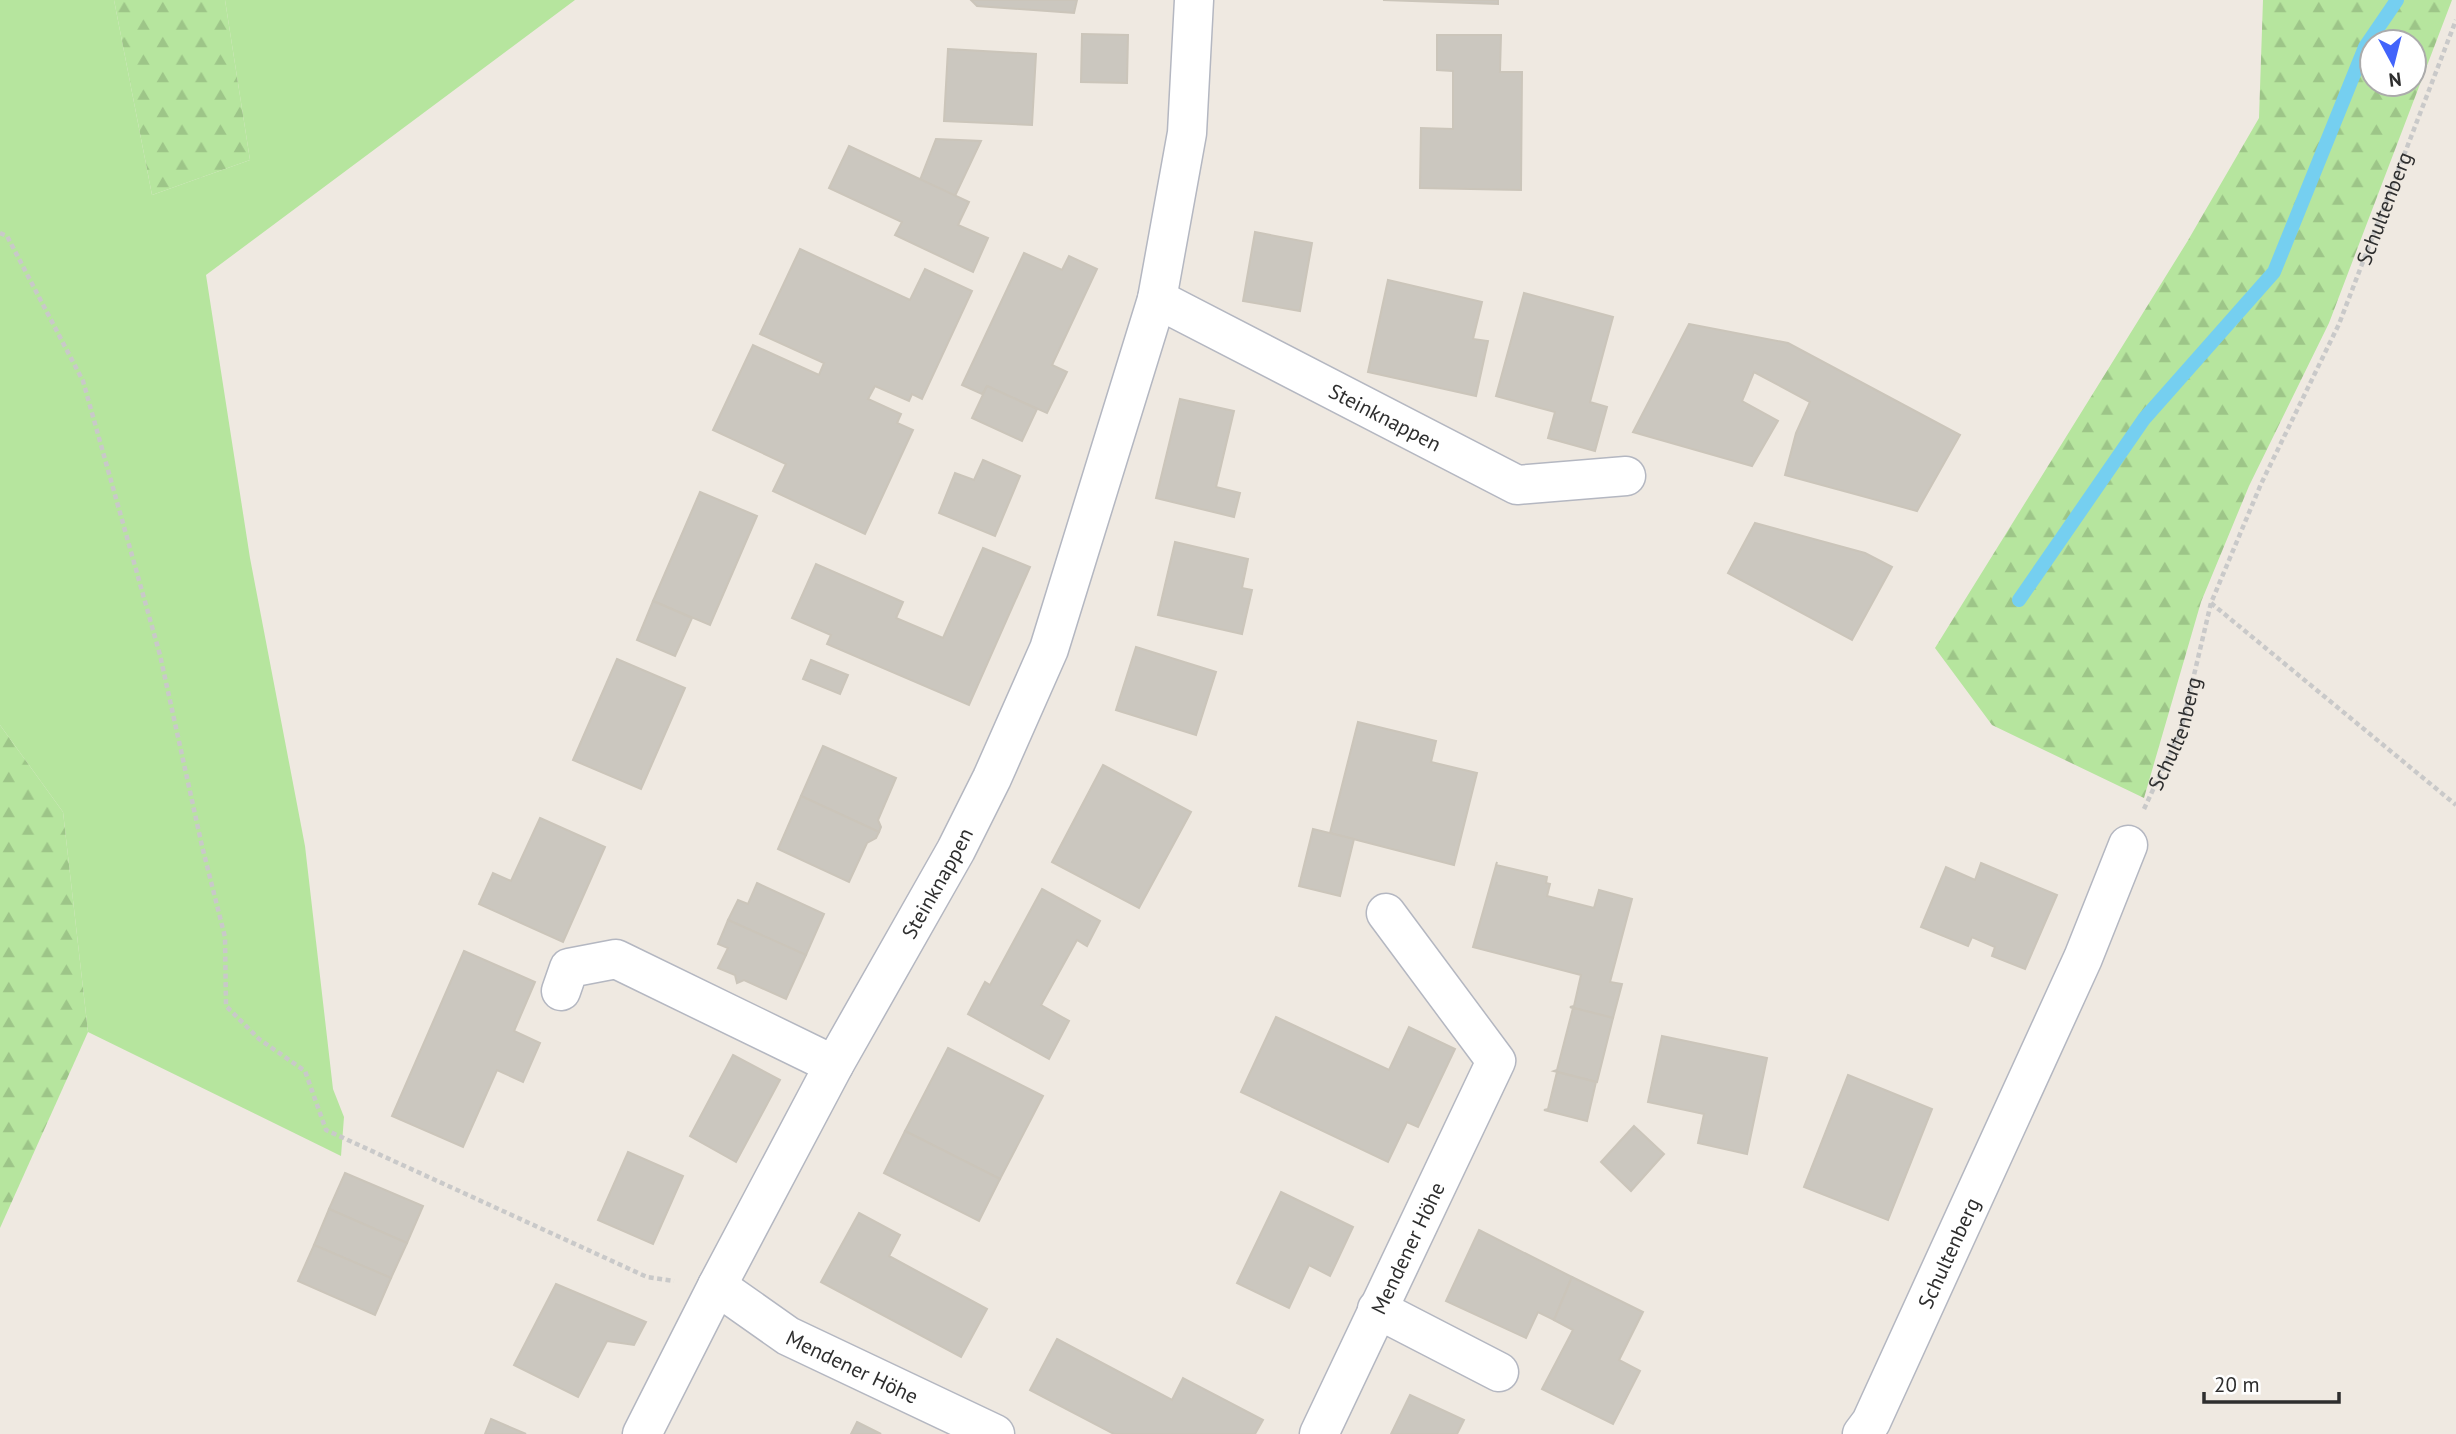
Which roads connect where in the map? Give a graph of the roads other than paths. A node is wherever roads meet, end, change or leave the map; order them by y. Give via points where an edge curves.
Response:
1 (1194, 0) edge
2 (1157, 299) junction
3 (1626, 476) dead end
4 (2128, 845) road end
5 (1386, 914) dead end
6 (561, 992) dead end
7 (834, 1065) junction
8 (717, 1286) junction
9 (1377, 1309) junction
10 (1499, 1372) dead end
11 (642, 1434) edge
12 (995, 1434) edge
13 (1319, 1434) edge
14 (1862, 1434) edge

1 - 2 street, Steinknappen via 1187,133
2 - 3 street, Steinknappen via 1517,485
2 - 7 street, Steinknappen via 1049,649 956,850
4 - 14 street, Schultenberg via 2083,958
5 - 9 street, Mendener Höhe via 1496,1062
6 - 7 street via 569,968 616,959
7 - 8 street, Steinknappen
8 - 11 street, Steinknappen
8 - 12 street, Mendener Höhe via 788,1336
9 - 10 street
9 - 13 street, Mendener Höhe

